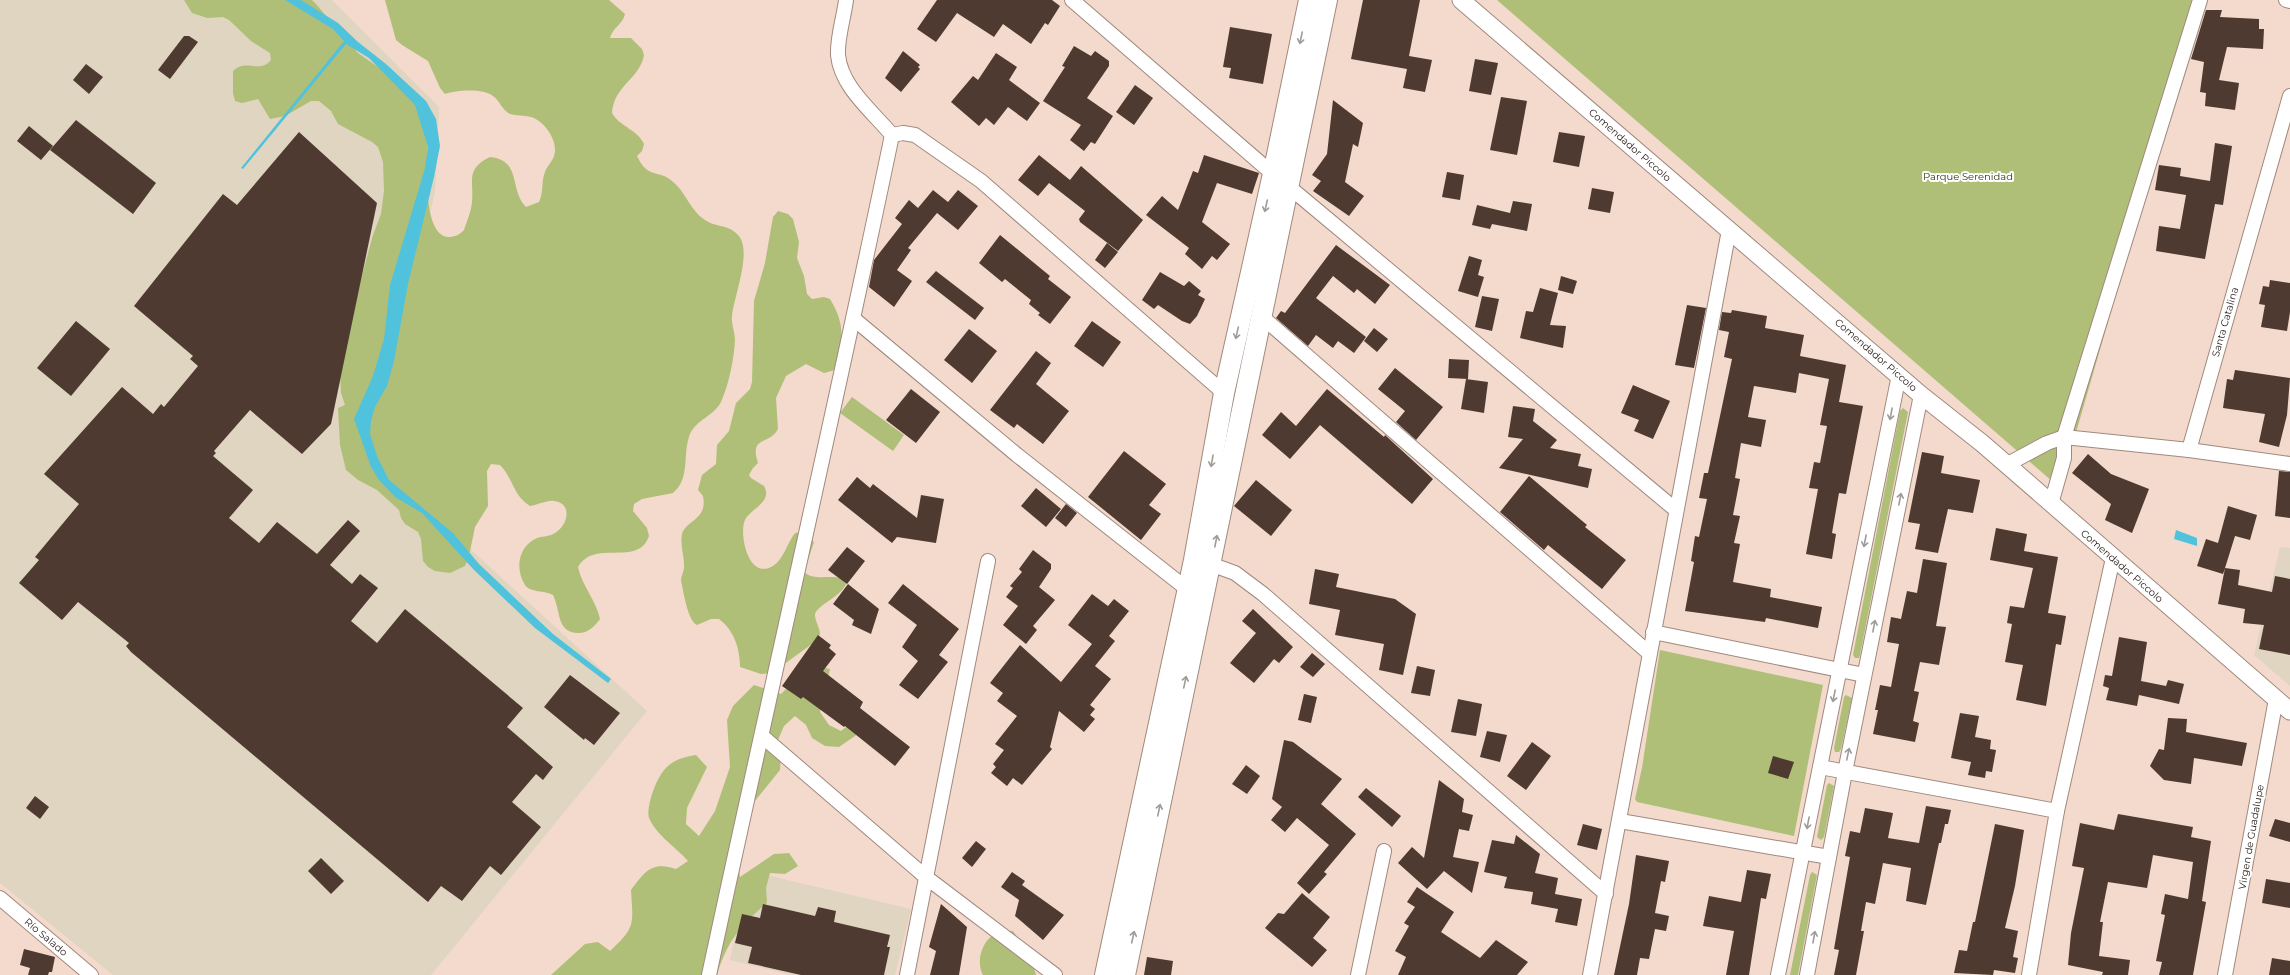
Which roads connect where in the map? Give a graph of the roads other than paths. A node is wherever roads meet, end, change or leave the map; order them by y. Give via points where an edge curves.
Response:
1 (846, 0) edge
2 (1072, 0) edge
3 (1309, 0) edge
4 (1327, 0) edge
5 (1461, 0) edge
6 (2200, 0) edge
7 (2286, 0) edge
8 (2290, 1) edge
9 (2290, 96) edge
10 (892, 134) junction
11 (1281, 180) junction
12 (1729, 230) junction
13 (1261, 316) junction
14 (854, 319) junction
15 (1899, 375) junction
16 (1224, 393) junction
17 (1921, 395) junction
18 (2064, 437) junction
19 (2188, 450) junction
20 (2290, 464) edge
21 (2006, 465) junction
22 (2051, 504) junction
23 (1676, 510) junction
24 (2114, 558) junction
25 (988, 561) dead end
26 (1203, 562) junction
27 (1187, 588) junction
28 (1653, 632) junction
29 (1649, 653) junction
30 (1839, 670) junction
31 (1864, 675) junction
32 (2276, 699) junction
33 (2290, 711) edge
34 (762, 736) junction
35 (1820, 767) junction
36 (1845, 772) junction
37 (2057, 811) junction
38 (1620, 821) junction
39 (1384, 851) dead end
40 (1802, 852) junction
41 (1829, 857) junction
42 (927, 878) junction
43 (1606, 894) junction
44 (0, 898) edge
45 (76, 969) edge
46 (91, 975) edge
47 (709, 975) edge
48 (908, 975) edge
49 (1055, 975) edge
50 (1105, 975) edge
51 (1125, 975) edge
52 (1358, 975) edge
53 (1590, 975) edge
54 (1778, 975) edge
55 (1807, 975) edge
56 (2029, 975) edge
57 (2226, 975) edge

1 - 10 street via 838,53 841,69 846,81
2 - 11 street
3 -> 11 main road
4 - 11 main road
5 - 12 street, Comendador Piccolo
6 - 18 street
7 - 8 street
9 - 19 street, Santa Catalina
10 - 14 street
10 - 16 street via 915,135 981,181
11 - 13 main road
11 -> 16 main road
11 - 23 street
12 - 15 street, Comendador Piccolo
12 - 23 street
26 -> 13 main road
13 - 29 street
14 - 27 street via 1017,455
14 - 34 street
15 - 17 street, Comendador Piccolo
15 -> 30 street
16 -> 26 main road
17 - 21 street, Comendador Piccolo
31 -> 17 street
18 - 19 street
18 - 21 street via 2041,445
18 - 22 street via 2064,458
19 - 20 street
21 - 22 street, Comendador Piccolo
22 - 24 street, Comendador Piccolo
23 - 28 street
24 - 32 street, Comendador Piccolo
24 - 37 street
25 - 42 street
26 - 27 main road
26 - 43 street via 1235,573 1263,594
51 -> 26 main road
27 - 50 main road
28 - 29 street
28 - 30 street
29 - 38 street
30 - 31 street
30 -> 35 street
36 -> 31 street
32 - 33 street, Comendador Piccolo
32 - 57 street, Virgen de Guadalupe
34 - 42 street
34 - 47 street
35 - 36 street
35 -> 40 street
36 - 37 street
36 - 41 street
37 - 56 street
38 - 40 street
38 - 43 street
39 - 52 street
40 - 41 street
40 - 54 street
55 -> 41 street
42 - 48 street
42 - 49 street
43 - 53 street
44 - 45 street, Río Salado
45 - 46 street, Río Salado

